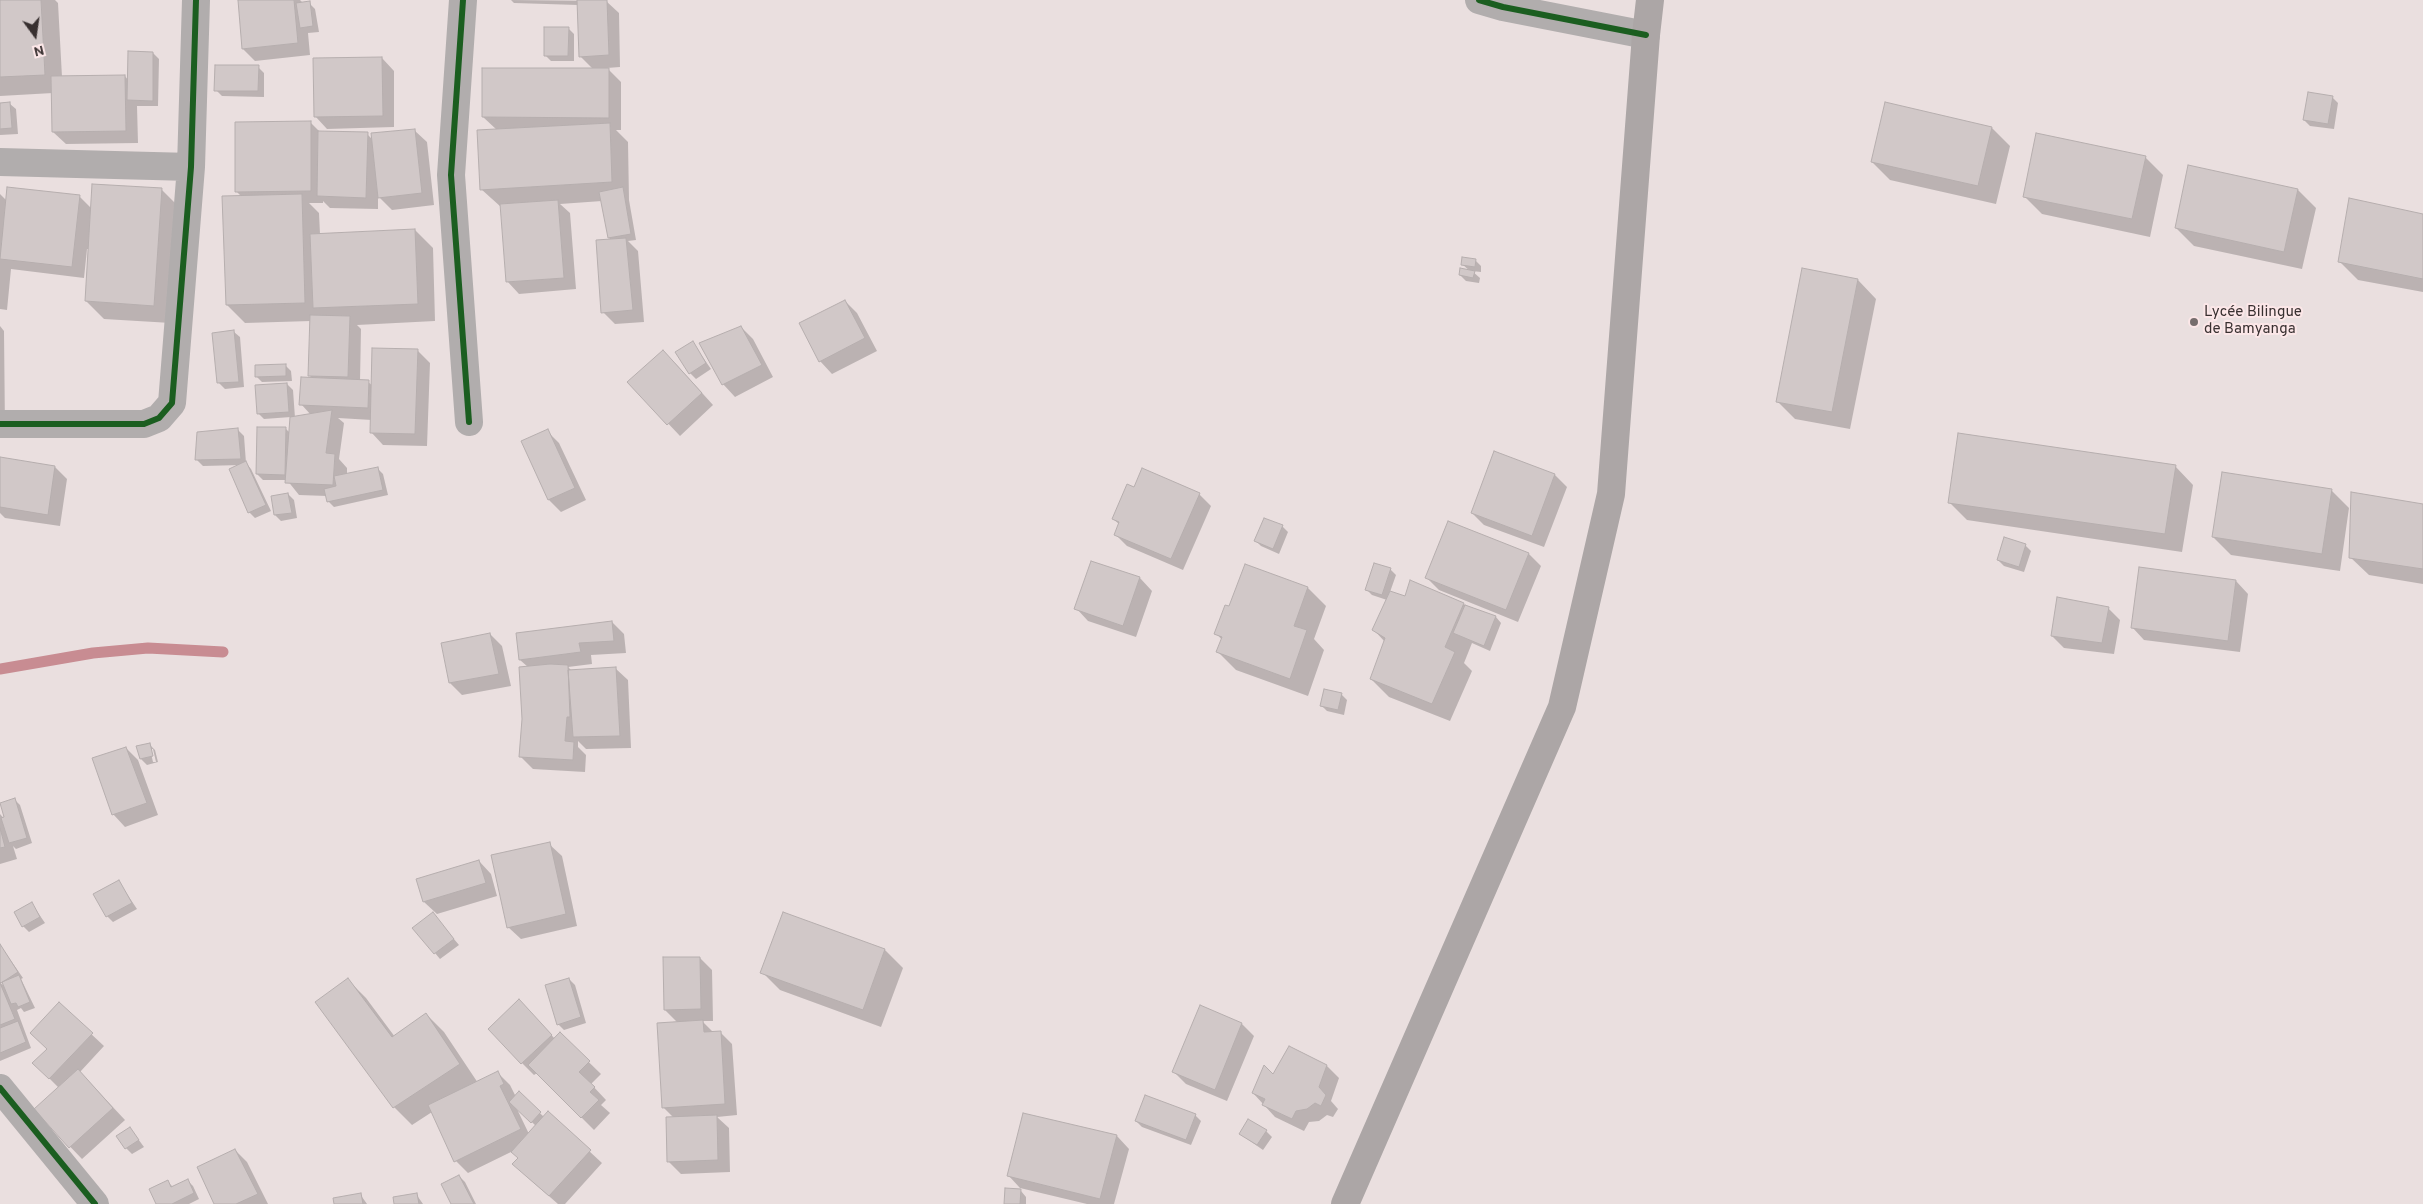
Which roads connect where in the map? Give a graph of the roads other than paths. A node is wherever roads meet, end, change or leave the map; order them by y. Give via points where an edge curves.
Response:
1 (196, 0) edge
2 (463, 0) edge
3 (1479, 0) edge
4 (1650, 0) edge
5 (1646, 35) junction
6 (0, 162) edge
7 (191, 168) junction
8 (469, 422) dead end
9 (0, 424) edge
10 (0, 1088) edge
11 (95, 1204) edge
12 (1345, 1204) edge

1 - 7 street
2 - 8 street via 451,175
3 - 5 street via 1503,8
4 - 5 main road
5 - 12 main road via 1611,494 1562,706
6 - 7 street
7 - 9 street via 172,403 159,418 144,424
10 - 11 street

